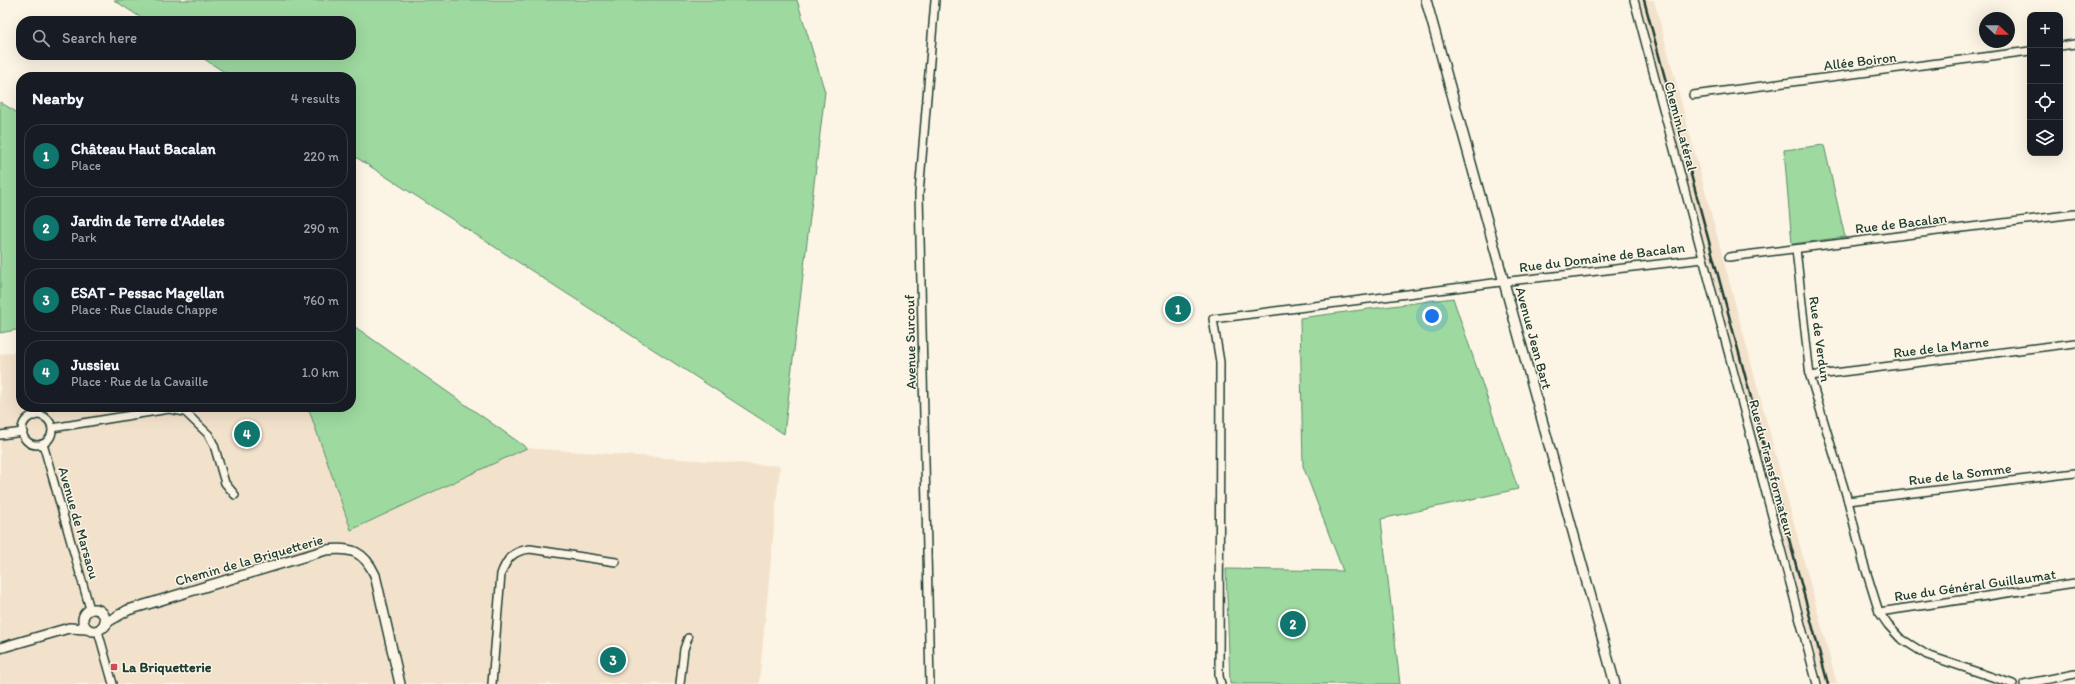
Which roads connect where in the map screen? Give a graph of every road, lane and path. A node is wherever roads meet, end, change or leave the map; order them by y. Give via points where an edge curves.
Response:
1 (935, 0) edge
2 (1426, 0) edge
3 (1634, 0) edge
4 (2075, 44) edge
5 (2063, 46) edge
6 (2027, 51) edge
7 (1693, 95) dead end
8 (2075, 214) edge
9 (1796, 249) junction
10 (1729, 257) dead end
11 (1703, 259) junction
12 (1504, 282) junction
13 (2075, 343) edge
14 (1810, 376) junction
15 (33, 412) edge
16 (156, 412) edge
17 (185, 412) edge
18 (34, 416) junction
19 (52, 428) junction
20 (23, 432) junction
21 (0, 435) edge
22 (43, 444) junction
23 (2075, 473) edge
24 (235, 494) dead end
25 (1848, 501) junction
26 (616, 562) dead end
27 (2075, 583) edge
28 (100, 610) junction
29 (128, 610) junction
30 (1879, 612) junction
31 (87, 613) junction
32 (69, 628) junction
33 (86, 629) junction
34 (101, 629) junction
35 (688, 638) dead end
36 (0, 648) edge
37 (2075, 674) edge
38 (113, 684) edge
39 (400, 684) edge
40 (492, 684) edge
41 (680, 684) edge
42 (930, 684) edge
43 (1221, 684) edge
44 (1615, 684) edge
45 (1817, 684) edge
46 (2013, 684) edge
47 (2024, 684) edge

1 - 42 street, Avenue Surcouf via 920,194
2 - 12 street, Avenue Jean Bart
3 - 11 street, Chemin Latéral
4 - 5 street
6 - 7 street, Allée Boiron
8 - 9 street, Rue de Bacalan
9 - 10 street, Rue de Bacalan
9 - 14 street, Rue de Verdun
11 - 12 street, Rue du Domaine de Bacalan
11 - 45 street, Rue du Transformateur
12 - 43 street, Rue du Domaine de Bacalan via 1213,319 1220,362
12 - 44 street, Avenue Jean Bart
13 - 14 street, Rue de la Marne
14 - 25 street, Rue de Verdun
15 - 18 street
16 - 19 street
17 - 24 street via 212,440 225,483
18 - 19 street via 48,419
18 - 20 street via 27,420
19 - 22 street via 50,438
20 - 21 street
20 - 22 street via 30,443
22 - 31 street, Avenue de Marsaou
23 - 25 street, Rue de la Somme
25 - 30 street, Rue de Verdun
26 - 40 street via 530,549 511,555 501,574
27 - 30 street, Rue du Général Guillaumat
28 - 29 street, Chemin de la Briquetterie
28 - 31 street, Chemin de la Briquetterie
28 - 34 street via 105,616
29 - 34 street, Chemin de la Briquetterie
29 - 39 street, Chemin de la Briquetterie via 326,550 348,549 364,558 375,575
30 - 46 street, Rue de Verdun via 1900,638 1927,655
31 - 32 street
31 - 33 street via 83,623
32 - 33 street
32 - 36 street
33 - 34 street
34 - 38 street
35 - 41 street via 684,649
37 - 47 street

